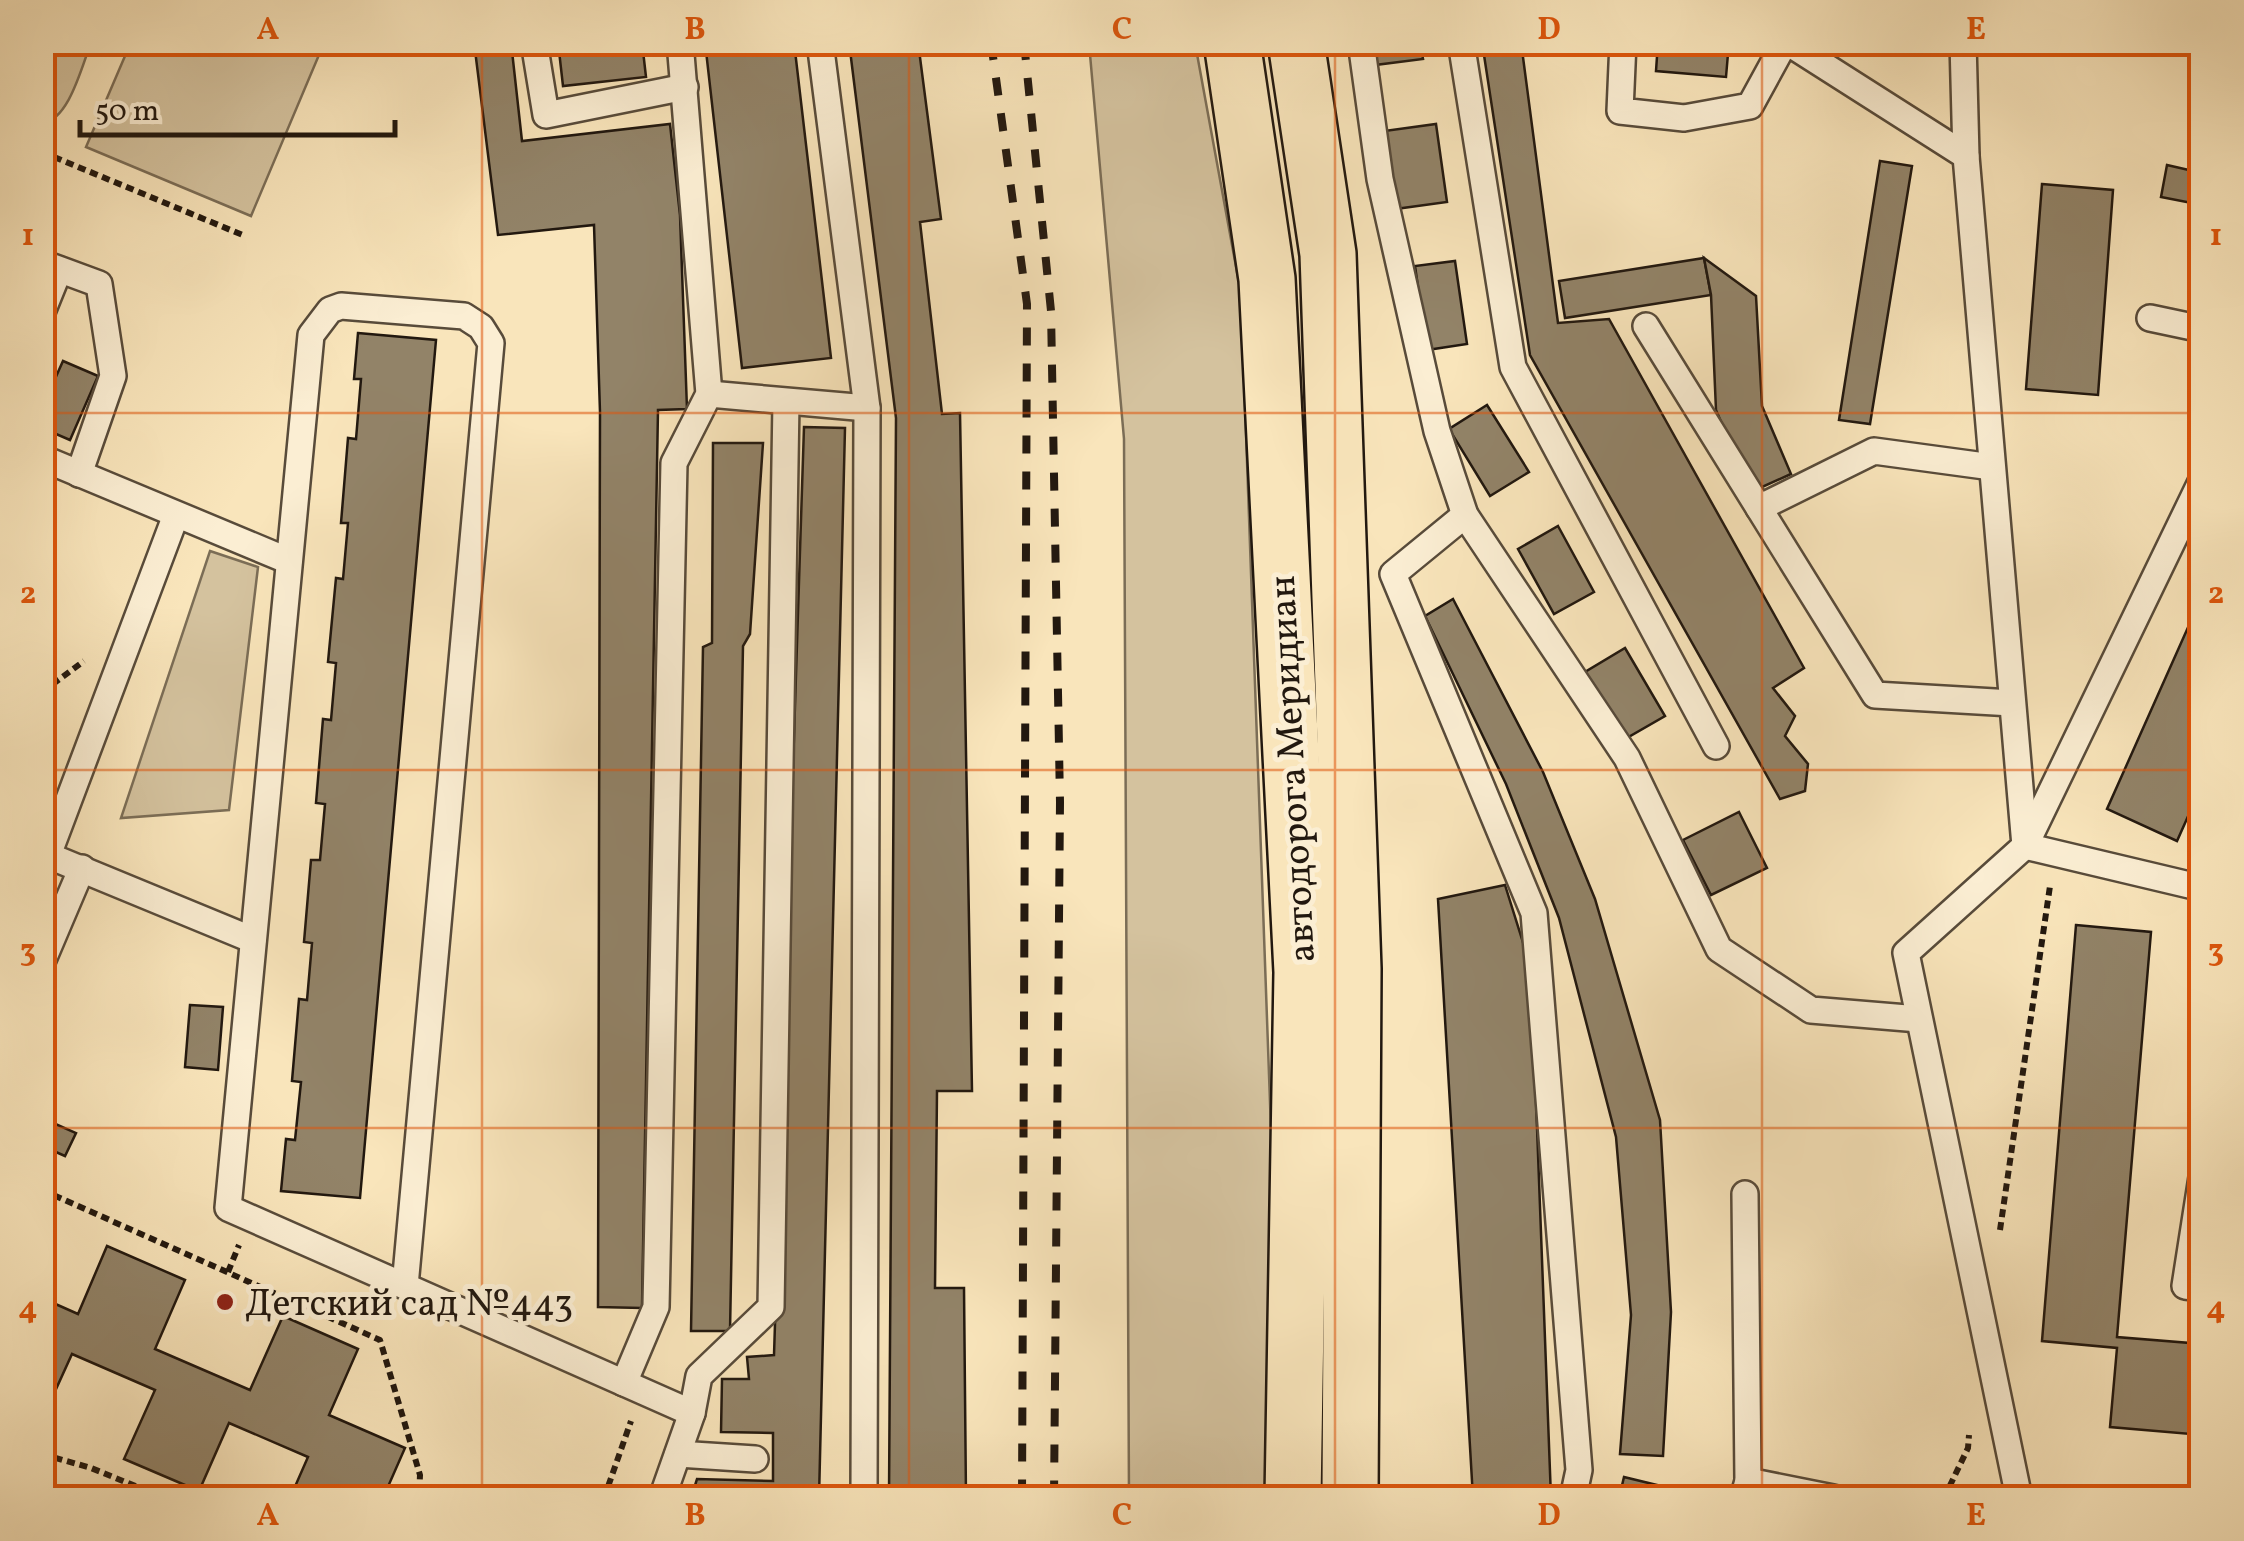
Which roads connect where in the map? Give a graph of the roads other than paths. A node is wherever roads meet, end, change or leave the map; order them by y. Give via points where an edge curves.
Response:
1 (534, 42) edge
2 (680, 42) edge
3 (820, 42) edge
4 (1232, 42) edge
5 (1296, 42) edge
6 (1361, 42) edge
7 (1461, 42) edge
8 (1623, 42) edge
9 (1786, 42) edge
10 (1963, 42) edge
11 (686, 87) junction
12 (1966, 156) junction
13 (51, 266) edge
14 (42, 312) edge
15 (2150, 318) dead end
16 (1646, 326) dead end
17 (2202, 329) edge
18 (709, 394) junction
19 (786, 402) junction
20 (867, 408) junction
21 (42, 458) edge
22 (1992, 466) junction
23 (79, 474) junction
24 (2202, 480) edge
25 (1759, 508) junction
26 (1464, 514) junction
27 (176, 515) junction
28 (290, 561) junction
29 (2012, 704) junction
30 (1716, 746) dead end
31 (2025, 846) junction
32 (45, 854) edge
33 (82, 868) junction
34 (2202, 888) edge
35 (253, 940) junction
36 (42, 962) edge
37 (1919, 1019) junction
38 (2202, 1177) edge
39 (1745, 1194) dead end
40 (405, 1286) junction
41 (2202, 1288) edge
42 (633, 1387) junction
43 (692, 1413) junction
44 (678, 1454) junction
45 (754, 1460) dead end
46 (1746, 1490) edge
47 (662, 1498) edge
48 (864, 1498) edge
49 (1293, 1498) edge
50 (1350, 1498) edge
51 (1572, 1498) edge
52 (1833, 1498) edge
53 (2019, 1498) edge

1 - 11 lane via 546,115
2 - 11 lane
3 - 20 lane
4 - 49 main road, автодорога Меридиан via 1267,279 1302,972
5 - 50 main road, автодорога Меридиан via 1328,254 1353,969
6 - 26 lane via 1380,179 1437,431
7 - 30 lane via 1513,367
8 - 9 lane via 1620,111 1684,118 1750,106
9 - 12 lane
10 - 12 lane
11 - 18 lane
12 - 22 lane
13 - 14 lane
13 - 23 lane via 99,284 112,376
15 - 17 lane
16 - 25 lane
18 - 19 lane
18 - 42 lane via 674,463 656,1307
19 - 20 lane
19 - 43 lane via 772,1307 699,1376
20 - 48 lane
21 - 23 lane
22 - 25 lane via 1874,451
22 - 29 lane
23 - 27 lane
24 - 31 lane
25 - 29 lane via 1875,695
26 - 37 lane via 1627,758 1719,949 1811,1010
26 - 51 lane via 1393,574 1534,912 1579,1470
27 - 28 lane
27 - 32 lane
28 - 35 lane
28 - 40 lane via 311,335 320,320 330,310 354,306 464,316 481,328 492,343
29 - 31 lane
31 - 34 lane
31 - 37 lane via 1906,953
32 - 33 lane
33 - 35 lane
33 - 36 lane
35 - 40 lane via 228,1208
37 - 53 lane
38 - 41 lane via 2185,1286
39 - 46 lane
40 - 42 lane
42 - 43 lane
43 - 44 lane
44 - 45 lane
44 - 47 lane
46 - 52 lane

